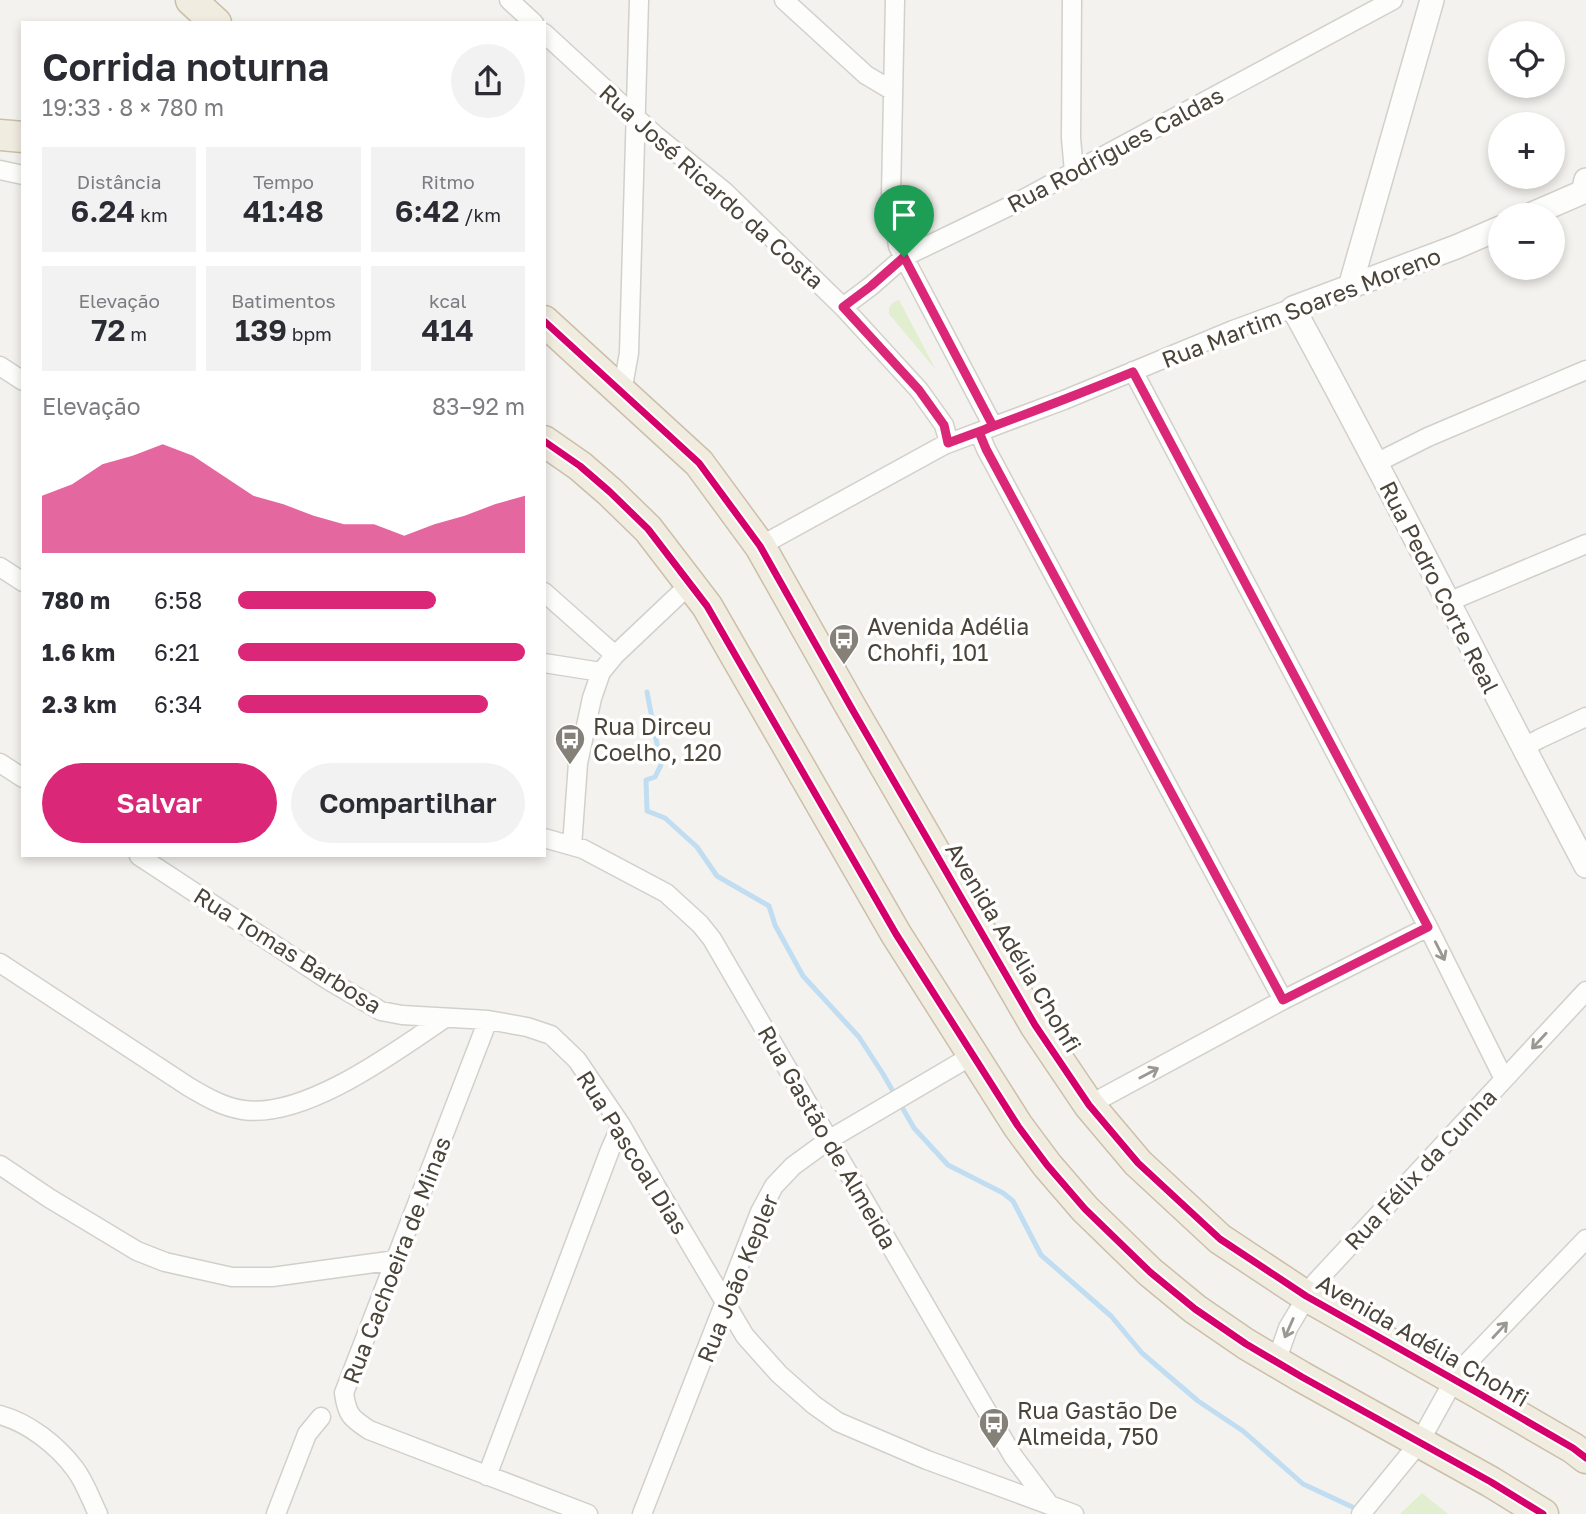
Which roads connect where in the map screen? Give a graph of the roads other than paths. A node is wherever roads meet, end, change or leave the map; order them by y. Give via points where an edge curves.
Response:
1 (509, 0) edge
2 (639, 0) edge
3 (783, 0) edge
4 (895, 0) edge
5 (1072, 0) edge
6 (1393, 0) edge
7 (1432, 0) edge
8 (532, 21) edge
9 (546, 35) edge
10 (893, 91) junction
11 (636, 117) junction
12 (0, 135) edge
13 (21, 137) edge
14 (0, 170) edge
15 (1074, 172) junction
16 (21, 175) edge
17 (1585, 188) edge
18 (1554, 203) edge
19 (1488, 233) edge
20 (904, 257) junction
21 (1350, 286) junction
22 (843, 307) junction
23 (1293, 308) junction
24 (546, 323) edge
25 (0, 366) edge
26 (1586, 370) edge
27 (1133, 372) junction
28 (21, 380) edge
29 (622, 392) junction
30 (986, 429) junction
31 (546, 442) edge
32 (948, 443) junction
33 (1376, 463) junction
34 (1586, 544) edge
35 (761, 546) junction
36 (0, 567) edge
37 (21, 581) edge
38 (690, 584) junction
39 (546, 594) edge
40 (1448, 602) junction
41 (615, 655) junction
42 (546, 663) edge
43 (601, 672) junction
44 (1586, 718) edge
45 (1523, 748) junction
46 (0, 763) edge
47 (21, 777) edge
48 (546, 839) edge
49 (572, 846) junction
50 (141, 857) edge
51 (1586, 866) edge
52 (1428, 927) junction
53 (0, 963) edge
54 (1586, 991) edge
55 (1283, 1000) junction
56 (445, 1018) junction
57 (488, 1020) junction
58 (973, 1055) junction
59 (1504, 1079) junction
60 (1089, 1105) junction
61 (621, 1125) junction
62 (830, 1139) junction
63 (0, 1165) edge
64 (1586, 1239) edge
65 (397, 1260) junction
66 (1306, 1296) junction
67 (725, 1303) junction
68 (1276, 1362) junction
69 (1454, 1380) junction
70 (0, 1415) edge
71 (321, 1417) dead end
72 (1419, 1443) junction
73 (1586, 1458) edge
74 (487, 1476) junction
75 (1049, 1504) junction
76 (98, 1514) edge
77 (276, 1514) edge
78 (588, 1514) edge
79 (642, 1514) edge
80 (1074, 1514) edge
81 (1361, 1514) edge
82 (1543, 1514) edge

1 - 8 street
2 - 11 street
3 - 10 street via 866,75
4 - 10 street
5 - 15 street
6 - 15 street, Rua Rodrigues Caldas
7 - 21 street
9 - 11 street, Rua José Ricardo da Costa
10 - 20 street via 891,195 898,246
11 - 22 street, Rua José Ricardo da Costa via 726,192
11 - 29 street via 629,353
12 - 13 highway
14 - 16 street
15 - 20 street, Rua Rodrigues Caldas
17 - 18 street
19 - 21 street, Rua Martim Soares Moreno
20 - 22 street, Rua Rodrigues Caldas
20 - 30 street
21 - 23 street, Rua Martim Soares Moreno
22 - 32 street, Rua José Ricardo da Costa via 919,390 944,425
23 - 27 street, Rua Martim Soares Moreno
23 - 33 street, Rua Pedro Corte Real
24 - 29 highway, Avenida Adélia Chohfi
25 - 28 street
26 - 33 street
27 - 30 street, Rua Martim Soares Moreno
27 - 52 street
29 - 35 highway, Avenida Adélia Chohfi via 699,463
30 - 32 street, Rua Martim Soares Moreno
30 - 55 street via 986,449
31 - 38 highway via 580,466 648,529
32 - 35 street, Rua Martim Soares Moreno
33 - 40 street, Rua Pedro Corte Real
34 - 40 street
35 - 60 highway, Avenida Adélia Chohfi via 1035,1025
36 - 37 street
38 - 41 street
38 - 58 highway via 896,934
39 - 41 street
40 - 45 street, Rua Pedro Corte Real
41 - 43 street
42 - 43 street
43 - 49 street via 579,763
44 - 45 street
45 - 51 street, Rua Pedro Corte Real
46 - 47 street
48 - 49 street, Rua Gastão de Almeida
49 - 62 street, Rua Gastão de Almeida via 666,893 700,924
50 - 56 street, Rua Tomas Barbosa via 380,1011
52 - 55 street
52 -> 59 street
53 - 56 street via 189,1087 221,1105 244,1110 268,1111 314,1097 394,1053
54 -> 59 street, Rua Félix da Cunha
60 -> 55 street
56 - 57 street, Rua Pascoal Dias
57 - 61 street, Rua Pascoal Dias via 551,1035 577,1060
57 - 65 street, Rua Cachoeira de Minas
58 - 62 street, Rua João Kepler
58 - 68 highway via 1018,1126 1085,1209 1195,1309
59 - 66 street, Rua Félix da Cunha
60 - 66 highway, Avenida Adélia Chohfi via 1138,1163 1220,1239
61 - 67 street, Rua Pascoal Dias
61 - 74 street
62 - 67 street, Rua João Kepler via 774,1186
62 - 75 street, Rua Gastão de Almeida via 1013,1456
63 - 65 street via 137,1251 165,1262 232,1277 272,1277
69 -> 64 street
65 - 74 street, Rua Cachoeira de Minas via 344,1393 349,1415 369,1430
66 -> 68 street, Rua Félix da Cunha
66 - 69 highway, Avenida Adélia Chohfi
67 - 75 street, Rua Pascoal Dias via 779,1374 838,1422
67 - 79 street, Rua João Kepler
68 - 72 highway
69 - 72 street
69 - 73 highway, Avenida Adélia Chohfi
70 - 76 street via 12,1418 60,1451 77,1471
71 - 77 street via 307,1434
72 - 81 street
72 - 82 highway
74 - 78 street, Rua Cachoeira de Minas
75 - 80 street, Rua Pascoal Dias

